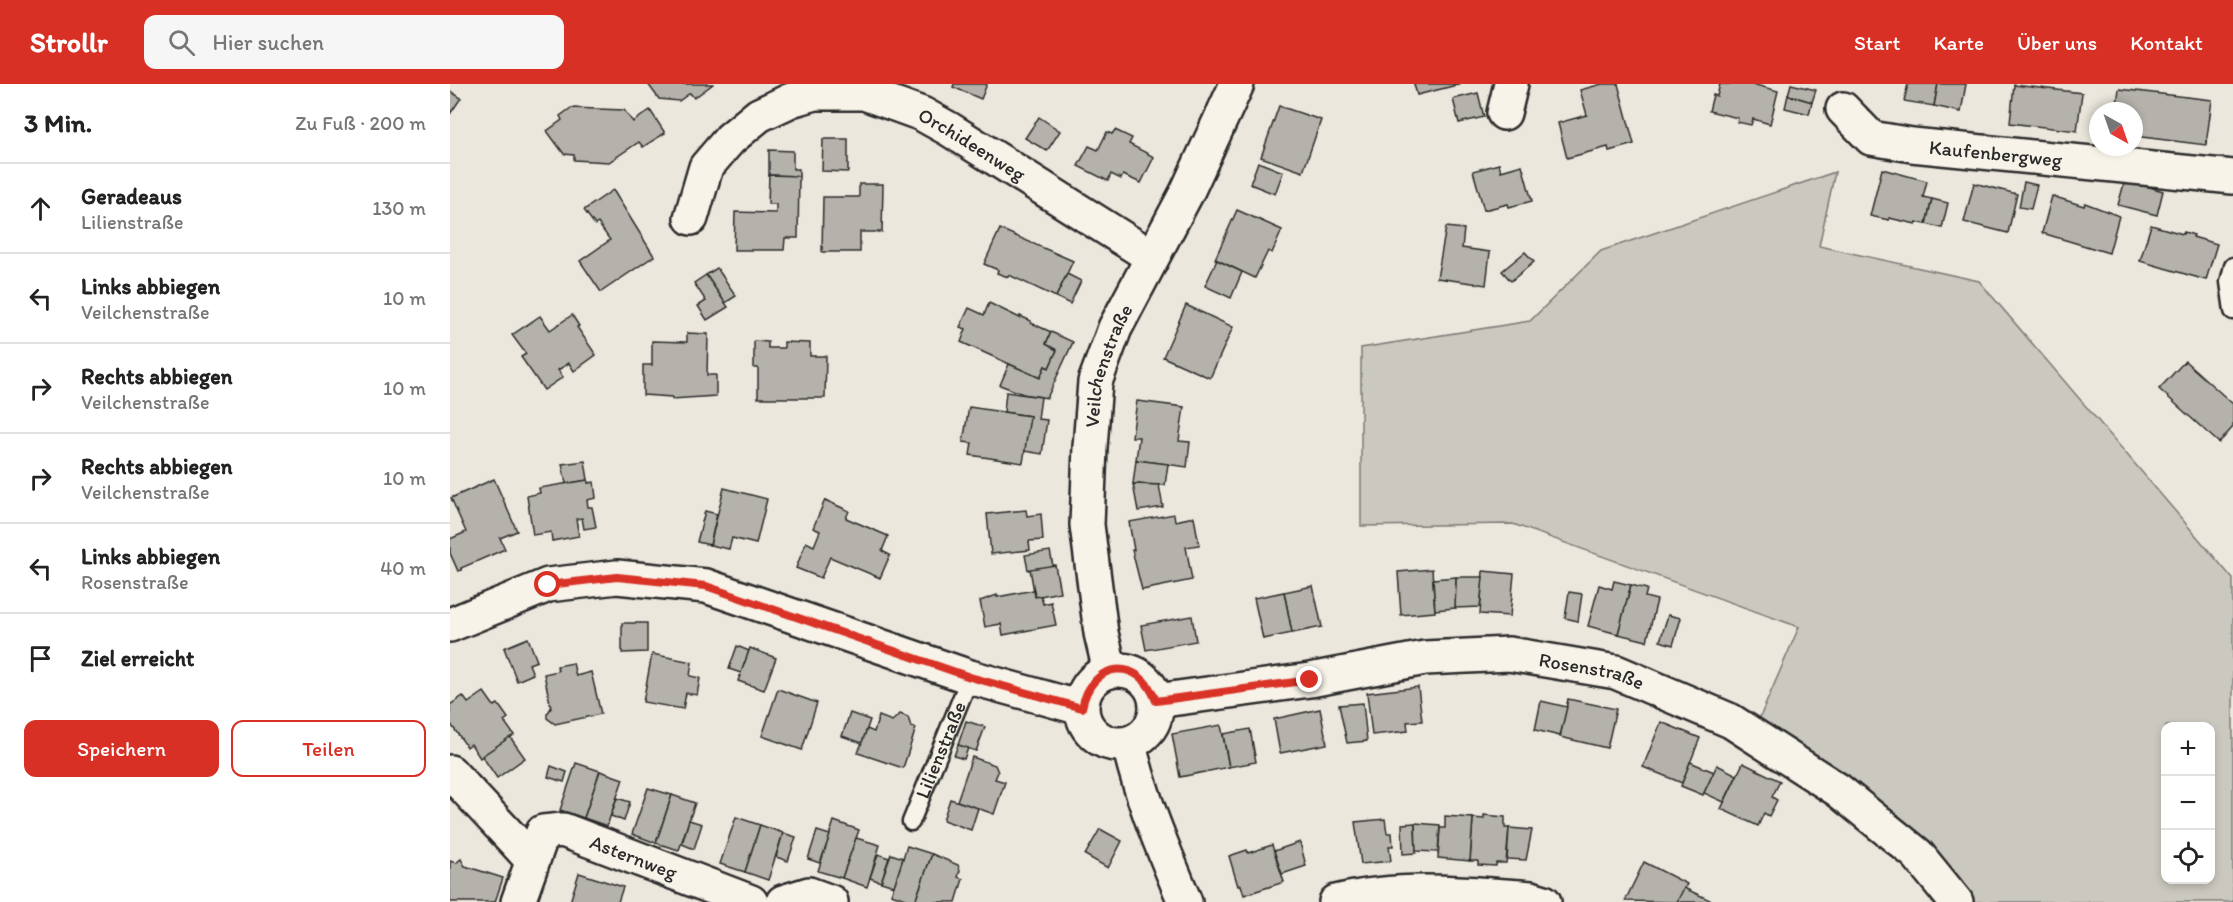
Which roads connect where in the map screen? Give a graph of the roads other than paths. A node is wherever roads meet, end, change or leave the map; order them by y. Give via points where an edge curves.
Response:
1 (1236, 84) edge
2 (1843, 109) dead end
3 (2233, 177) edge
4 (691, 218) dead end
5 (1152, 257) junction
6 (2233, 266) edge
7 (2233, 311) edge
8 (450, 625) edge
9 (1110, 671) junction
10 (970, 677) junction
11 (1156, 701) junction
12 (1082, 708) junction
13 (1129, 744) junction
14 (450, 772) edge
15 (911, 822) dead end
16 (532, 860) junction
17 (518, 902) edge
18 (752, 902) edge
19 (784, 902) edge
20 (831, 902) edge
21 (1185, 902) edge
22 (1336, 902) edge
23 (1544, 902) edge
24 (1956, 902) edge

1 - 5 street, Veilchenstraße via 1187,192
2 - 3 street, Kaufenbergweg via 1871,138
4 - 5 street, Orchideenweg via 706,167 730,139 759,115 815,93 864,93 922,114 950,129
5 - 9 street, Veilchenstraße via 1115,328 1095,382 1087,525
6 - 7 lane via 2229,282
8 - 10 street, Lilienstraße via 548,585 617,577 706,586
9 - 11 street via 1140,675 1151,686
9 - 12 street via 1095,678 1085,692
10 - 12 street, Lilienstraße
10 - 15 lane, Lilienstraße
11 - 13 street via 1155,719 1145,735
11 - 24 street, Rosenstraße via 1310,680 1425,658 1509,654 1616,672 1731,721 1838,790 1917,854
12 - 13 street via 1088,729 1107,743
13 - 21 street
14 - 16 street
16 - 17 street
16 - 18 street, Asternweg via 543,832 562,830
19 - 20 street via 809,894
22 - 23 street via 1367,894 1446,891

